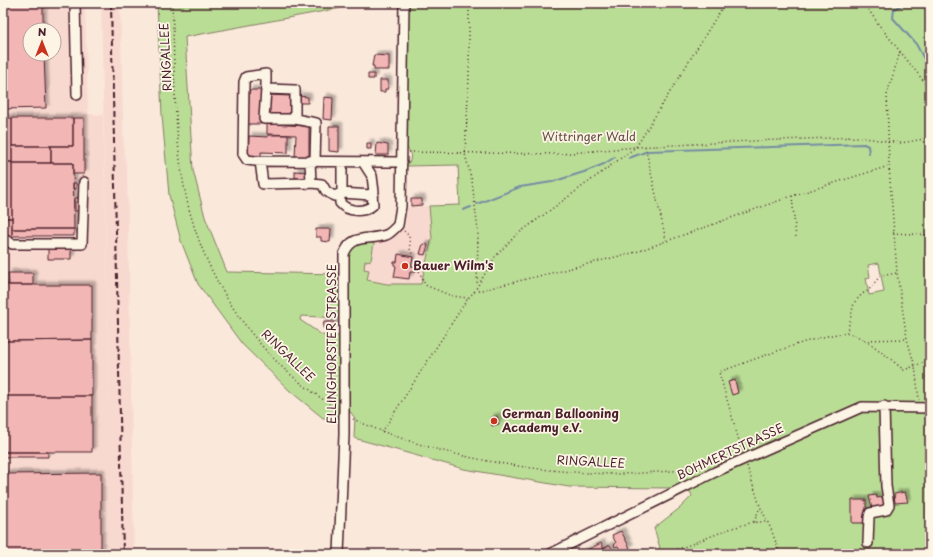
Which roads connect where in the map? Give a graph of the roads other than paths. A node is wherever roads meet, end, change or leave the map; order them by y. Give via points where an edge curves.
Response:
1 (75, 3) edge
2 (404, 3) edge
3 (266, 89) junction
4 (77, 95) dead end
5 (295, 119) junction
6 (260, 161) junction
7 (313, 161) junction
8 (342, 162) junction
9 (363, 162) junction
10 (402, 162) junction
11 (84, 182) dead end
12 (311, 183) junction
13 (372, 193) junction
14 (341, 194) junction
15 (3, 241) edge
16 (884, 406) junction
17 (930, 408) edge
18 (868, 544) dead end
19 (339, 554) edge
20 (550, 554) edge

1 - 4 street
2 - 10 street
3 - 5 street via 295,90
3 - 5 street via 264,119
3 - 6 street via 266,74 246,77 243,154 248,160
5 - 7 street via 316,123
6 - 7 street
6 - 12 street via 263,184
7 - 8 street
7 - 12 street
8 - 9 street
8 - 14 street
9 - 10 street
9 - 13 street via 372,176
10 - 19 street, ELLINGHORSTER STRASSE via 398,225 387,234 352,241 344,254 344,416
11 - 15 street via 82,244 12,244
12 - 14 street via 322,184 326,191 334,196
13 - 14 street
13 - 14 street via 373,205 362,210 343,207 340,203
16 - 17 street, BOHMERTSTRASSE
16 - 18 street via 888,506 886,510 870,513
16 - 20 street, BOHMERTSTRASSE via 862,407 744,458

